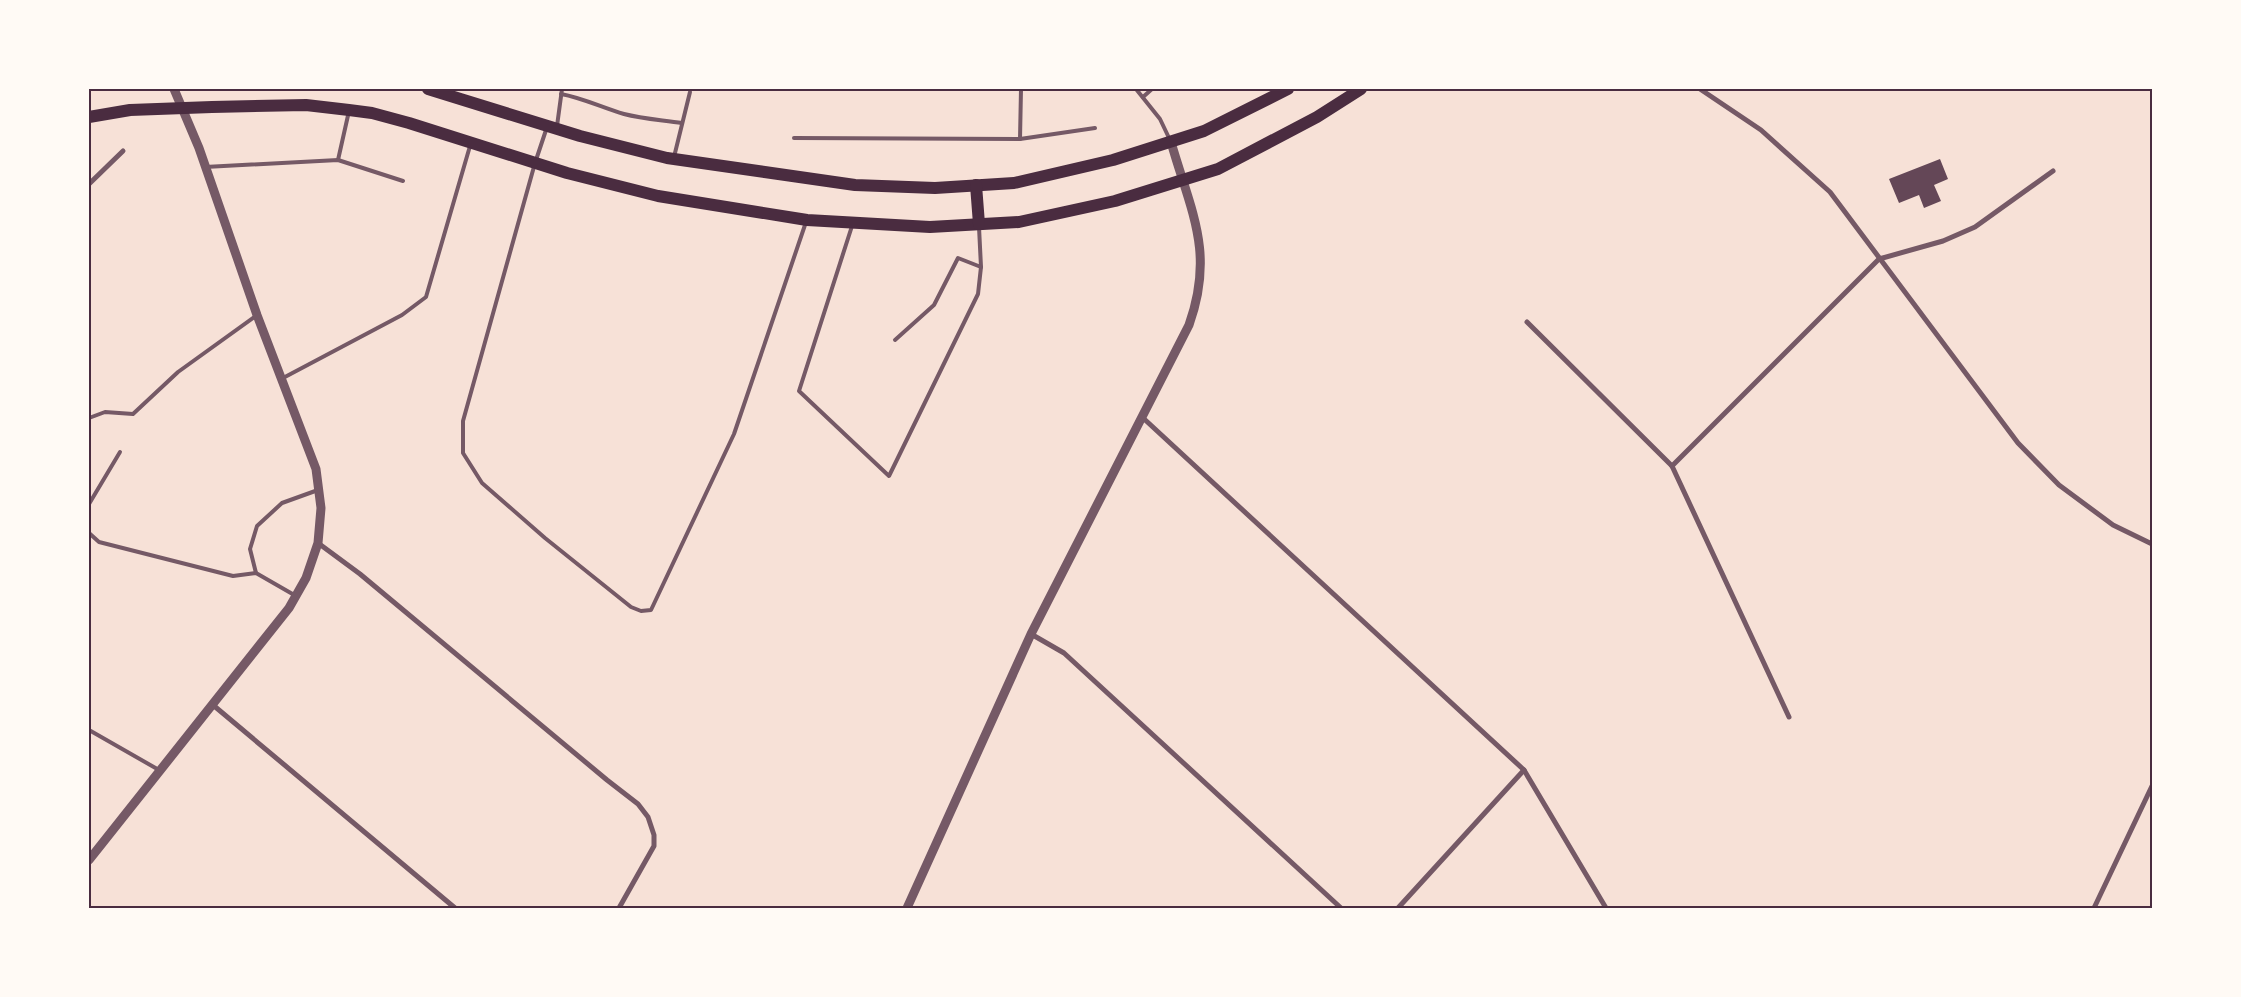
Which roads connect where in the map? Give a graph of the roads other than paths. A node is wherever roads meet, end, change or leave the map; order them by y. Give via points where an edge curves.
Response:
1 (428, 89) edge
2 (562, 89) edge
3 (1021, 89) edge
4 (1136, 89) edge
5 (1152, 89) edge
6 (1288, 89) edge
7 (1362, 89) edge
8 (1700, 89) edge
9 (174, 90) edge
10 (690, 92) dead end
11 (561, 94) junction
12 (1143, 97) junction
13 (182, 108) junction
14 (349, 110) junction
15 (89, 117) edge
16 (682, 123) junction
17 (552, 127) junction
18 (1095, 128) dead end
19 (794, 138) dead end
20 (1020, 139) junction
21 (1171, 142) junction
22 (471, 143) junction
23 (123, 151) dead end
24 (673, 159) junction
25 (338, 160) junction
26 (535, 163) junction
27 (205, 168) junction
28 (2052, 172) dead end
29 (1182, 180) junction
30 (402, 182) dead end
31 (89, 184) edge
32 (976, 186) junction
33 (807, 220) junction
34 (853, 224) junction
35 (979, 224) junction
36 (1878, 259) junction
37 (981, 267) junction
38 (257, 315) junction
39 (1527, 322) dead end
40 (895, 340) dead end
41 (283, 378) junction
42 (1142, 417) junction
43 (89, 418) edge
44 (120, 452) dead end
45 (1672, 466) junction
46 (320, 490) junction
47 (89, 504) edge
48 (89, 533) edge
49 (318, 543) junction
50 (2152, 544) edge
51 (256, 573) junction
52 (296, 596) junction
53 (1031, 634) junction
54 (213, 705) junction
55 (1789, 717) dead end
56 (89, 730) edge
57 (1524, 770) junction
58 (161, 771) junction
59 (2152, 786) edge
60 (89, 860) edge
61 (455, 908) edge
62 (619, 908) edge
63 (907, 908) edge
64 (1341, 908) edge
65 (1398, 908) edge
66 (1606, 908) edge
67 (2094, 908) edge

1 - 17 main road
2 - 11 lane
3 - 20 lane
4 - 12 lane
5 - 12 lane
6 - 21 main road via 1204,131
7 - 29 main road via 1317,118 1218,168
8 - 36 street via 1761,130 1830,192
9 - 13 street
10 - 16 lane
11 - 16 lane via 627,115
11 - 17 lane
12 - 21 lane via 1160,119
13 - 14 main road via 306,105
13 - 15 main road via 130,110
13 - 27 street
14 - 22 main road via 381,116
14 - 25 lane
16 - 24 lane
17 - 24 main road
17 - 26 lane
18 - 20 lane
19 - 20 lane
21 - 29 street
21 - 32 main road via 1113,160 1014,183
22 - 26 main road
22 - 41 lane via 426,297 402,315
23 - 31 street
24 - 32 main road via 855,185
25 - 27 lane
25 - 30 lane
26 - 33 main road via 658,196
26 - 33 lane via 463,422 463,453 482,483 545,538 631,607 641,611 651,610 734,434
27 - 38 street
28 - 36 street via 1975,226 1943,241
29 - 35 main road via 1115,201 1038,218
29 - 42 street via 1201,248 1201,279 1189,326
32 - 35 main road
33 - 34 main road
34 - 35 main road via 930,227
34 - 37 lane via 799,392 889,476 978,294
35 - 37 lane
36 - 45 street
36 - 50 street via 2018,443 2058,485 2113,525
37 - 40 lane via 958,258 934,305
38 - 41 street
38 - 43 lane via 178,372 133,414 105,412
39 - 45 street
41 - 46 street
42 - 53 street
42 - 57 street
44 - 47 lane
45 - 55 street
46 - 49 street
46 - 51 lane via 282,503 257,526 250,549
48 - 51 lane via 99,542 233,576
49 - 52 street
49 - 62 street via 360,574 638,804 651,825 654,846
51 - 52 lane
52 - 54 street
53 - 63 street
53 - 64 street via 1064,654
54 - 58 street
54 - 61 street
56 - 58 lane
57 - 65 street
57 - 66 street
58 - 60 street
59 - 67 street

